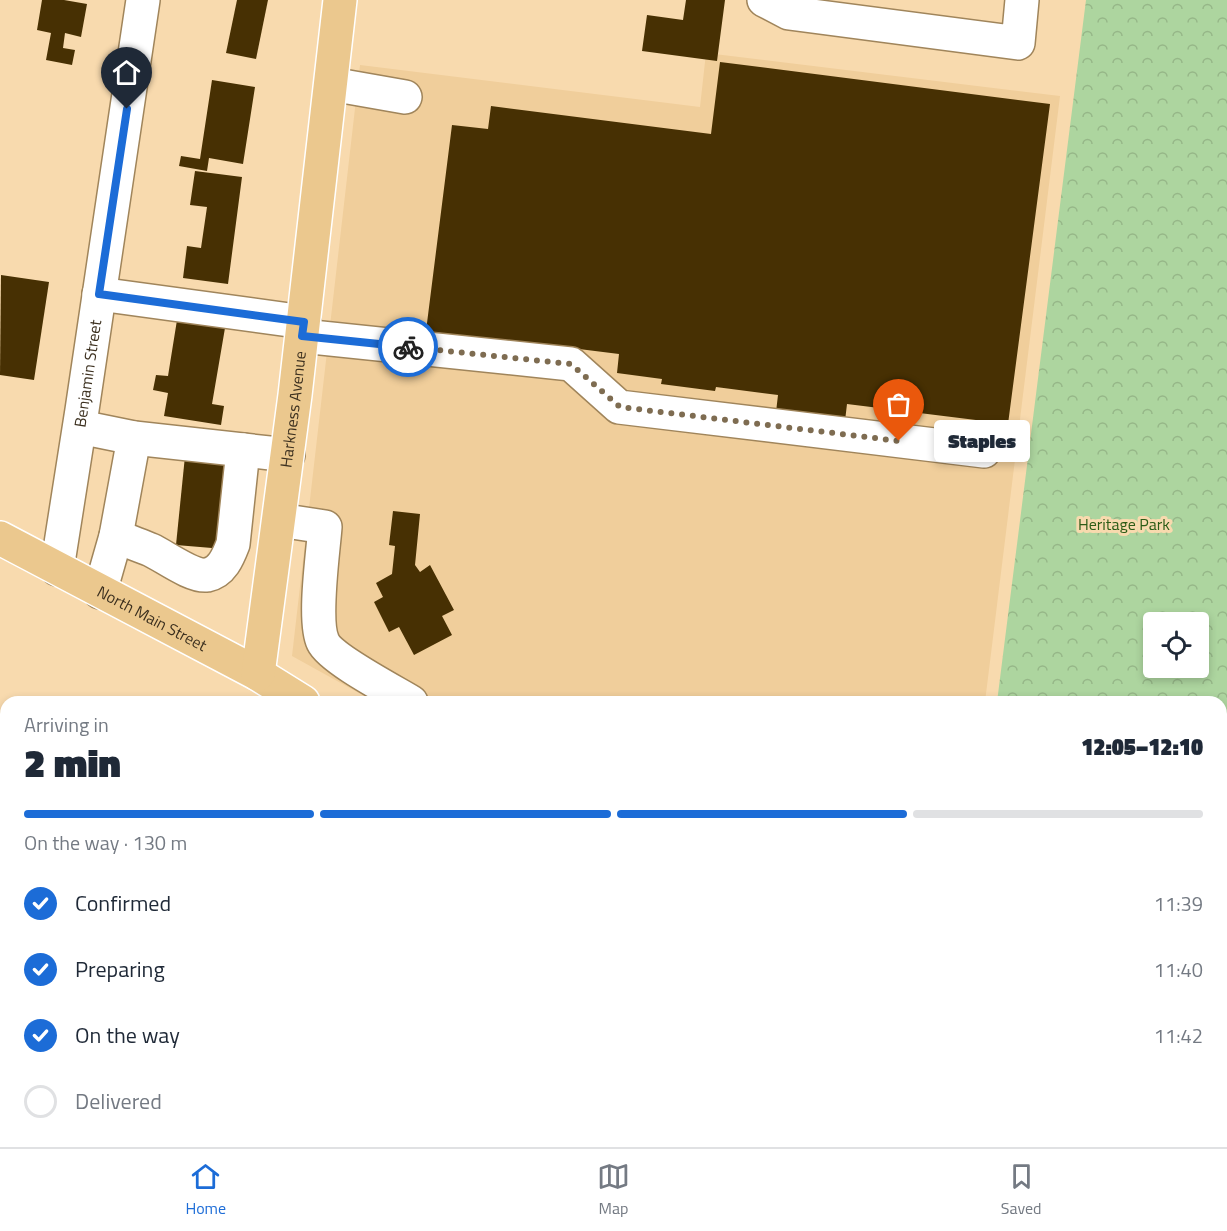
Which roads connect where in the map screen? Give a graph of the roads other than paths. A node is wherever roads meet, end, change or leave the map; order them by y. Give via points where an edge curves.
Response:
1 (143, 0) edge
2 (340, 0) edge
3 (764, 0) edge
4 (1022, 0) edge
5 (330, 84) junction
6 (405, 97) dead end
7 (99, 294) junction
8 (303, 329) junction
9 (80, 427) junction
10 (134, 438) junction
11 (243, 450) junction
12 (984, 451) dead end
13 (288, 455) junction
14 (279, 520) junction
15 (116, 536) junction
16 (0, 538) edge
17 (57, 569) junction
18 (100, 592) junction
19 (258, 674) junction
20 (293, 696) edge
21 (401, 696) edge

1 - 7 street, Benjamin Street
2 - 5 main road, Harkness Avenue
3 - 4 street via 789,13 1018,43
5 - 6 street
5 - 8 main road, Harkness Avenue
7 - 8 street
7 - 9 street, Benjamin Street
8 - 12 street via 571,364 620,407
8 - 13 main road, Harkness Avenue
9 - 10 street
9 - 17 street, Benjamin Street
10 - 11 street
10 - 15 street
11 - 13 street
11 - 15 street via 233,544 228,559 218,570 205,575 192,572
13 - 14 main road, Harkness Avenue
14 - 19 main road, Harkness Avenue
14 - 21 street via 325,527 318,614 323,643 343,661
15 - 18 street
16 - 17 main road, North Main Street
17 - 18 main road, North Main Street
18 - 19 main road, North Main Street
19 - 20 main road, North Main Street

